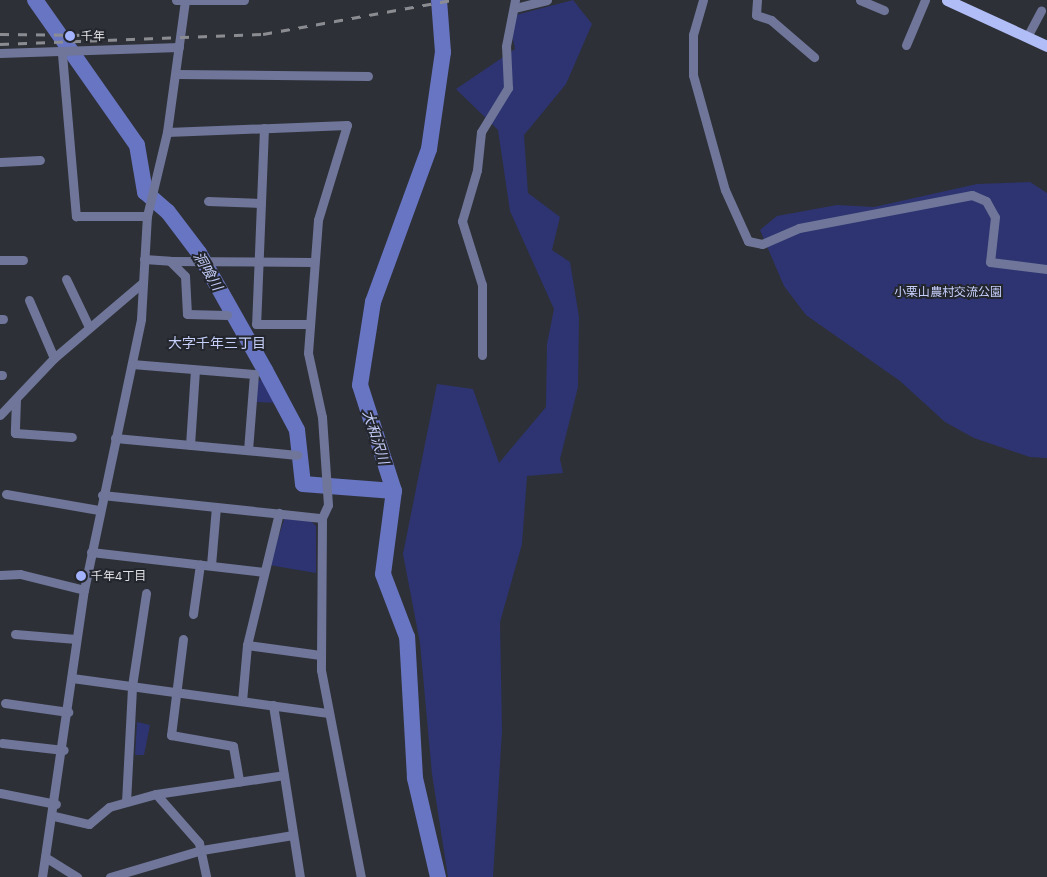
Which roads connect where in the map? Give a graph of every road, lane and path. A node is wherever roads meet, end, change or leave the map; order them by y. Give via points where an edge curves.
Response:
1 (182, 0) edge
2 (244, 0) edge
3 (547, 0) edge
4 (703, 0) edge
5 (757, 0) edge
6 (860, 0) edge
7 (925, 0) edge
8 (947, 0) edge
9 (232, 1) edge
10 (515, 4) edge
11 (884, 10) dead end
12 (1041, 11) dead end
13 (1027, 37) junction
14 (906, 45) dead end
15 (1047, 46) edge
16 (179, 47) junction
17 (0, 53) edge
18 (62, 54) junction
19 (814, 57) dead end
20 (176, 74) junction
21 (368, 76) dead end
22 (264, 128) junction
23 (167, 132) junction
24 (40, 160) dead end
25 (0, 162) edge
26 (208, 201) dead end
27 (261, 203) junction
28 (147, 216) junction
29 (144, 259) junction
30 (258, 259) junction
31 (0, 260) edge
32 (23, 260) dead end
33 (170, 261) junction
34 (313, 262) junction
35 (1047, 269) edge
36 (66, 279) dead end
37 (142, 283) junction
38 (29, 300) dead end
39 (227, 315) dead end
40 (309, 324) junction
41 (90, 327) junction
42 (482, 355) dead end
43 (54, 358) junction
44 (132, 364) junction
45 (195, 370) junction
46 (16, 399) junction
47 (0, 415) edge
48 (72, 436) dead end
49 (115, 438) junction
50 (190, 445) junction
51 (248, 450) junction
52 (297, 455) dead end
53 (6, 494) dead end
54 (102, 495) junction
55 (216, 507) junction
56 (99, 510) junction
57 (279, 513) junction
58 (322, 518) junction
59 (91, 552) junction
60 (200, 564) junction
61 (211, 565) junction
62 (264, 572) junction
63 (0, 575) edge
64 (84, 590) junction
65 (146, 593) dead end
66 (193, 614) dead end
67 (15, 634) dead end
68 (76, 639) junction
69 (183, 640) dead end
70 (247, 645) junction
71 (320, 655) junction
72 (72, 678) junction
73 (132, 686) junction
74 (176, 692) junction
75 (242, 700) junction
76 (5, 703) dead end
77 (273, 705) junction
78 (68, 712) junction
79 (329, 714) junction
80 (2, 743) dead end
81 (64, 750) junction
82 (284, 775) junction
83 (239, 781) junction
84 (0, 793) edge
85 (156, 794) junction
86 (126, 802) junction
87 (56, 804) junction
88 (54, 816) junction
89 (293, 835) junction
90 (202, 850) junction
91 (45, 857) junction
92 (131, 874) edge
93 (42, 877) edge
94 (78, 877) edge
95 (110, 877) edge
96 (206, 877) edge
97 (300, 877) edge
98 (360, 877) edge

1 - 9 street
1 - 16 street
2 - 9 street
3 - 10 street
4 - 35 street via 692,35 693,75 726,190 748,241 762,244 799,228 972,195 986,201 995,217 990,262
5 - 19 street via 756,15 771,20
6 - 11 street
7 - 14 street
8 - 13 main road
10 - 42 street via 506,46 508,88 482,132 477,170 462,221 482,285
12 - 13 street
13 - 15 main road
16 - 18 street
16 - 20 street
17 - 18 street
18 - 28 street via 76,216
20 - 21 street
20 - 23 street
22 - 23 street
22 - 27 street
22 - 34 street via 347,125 318,220
23 - 28 street
24 - 25 street
26 - 27 street
27 - 30 street
28 - 29 street
29 - 33 street
29 - 37 street
30 - 33 street
30 - 34 street
30 - 40 street via 256,324
31 - 32 street
33 - 39 street via 185,276 187,314
34 - 40 street
36 - 41 street
37 - 41 street
37 - 44 street
38 - 43 street
40 - 58 street via 308,353 322,417 328,505
41 - 43 street
43 - 46 street
44 - 45 street
44 - 49 street
45 - 50 street
45 - 51 street via 254,374
46 - 47 street
46 - 48 street via 15,433
49 - 50 street
49 - 54 street
50 - 51 street
51 - 52 street
53 - 56 street
54 - 55 street
54 - 56 street
55 - 57 street
55 - 61 street
56 - 59 street
57 - 58 street
57 - 62 street
58 - 71 street
59 - 60 street
59 - 64 street
60 - 61 street
60 - 66 street
61 - 62 street
62 - 70 street
63 - 64 street via 20,574
64 - 68 street
65 - 73 street
67 - 68 street
68 - 72 street
69 - 74 street
70 - 71 street
70 - 75 street
71 - 79 street
72 - 73 street
72 - 78 street
73 - 74 street
73 - 86 street
74 - 75 street
74 - 83 street via 171,735 233,746
75 - 77 street
76 - 78 street
77 - 79 street
77 - 82 street
78 - 81 street
79 - 98 street
80 - 81 street
81 - 87 street
82 - 83 street
82 - 89 street
83 - 85 street
84 - 87 street
85 - 86 street
85 - 90 street
86 - 88 street via 110,807 90,824
87 - 88 street
88 - 91 street
89 - 90 street
89 - 97 street
90 - 92 street
90 - 96 street
91 - 93 street
91 - 94 street
92 - 95 street

